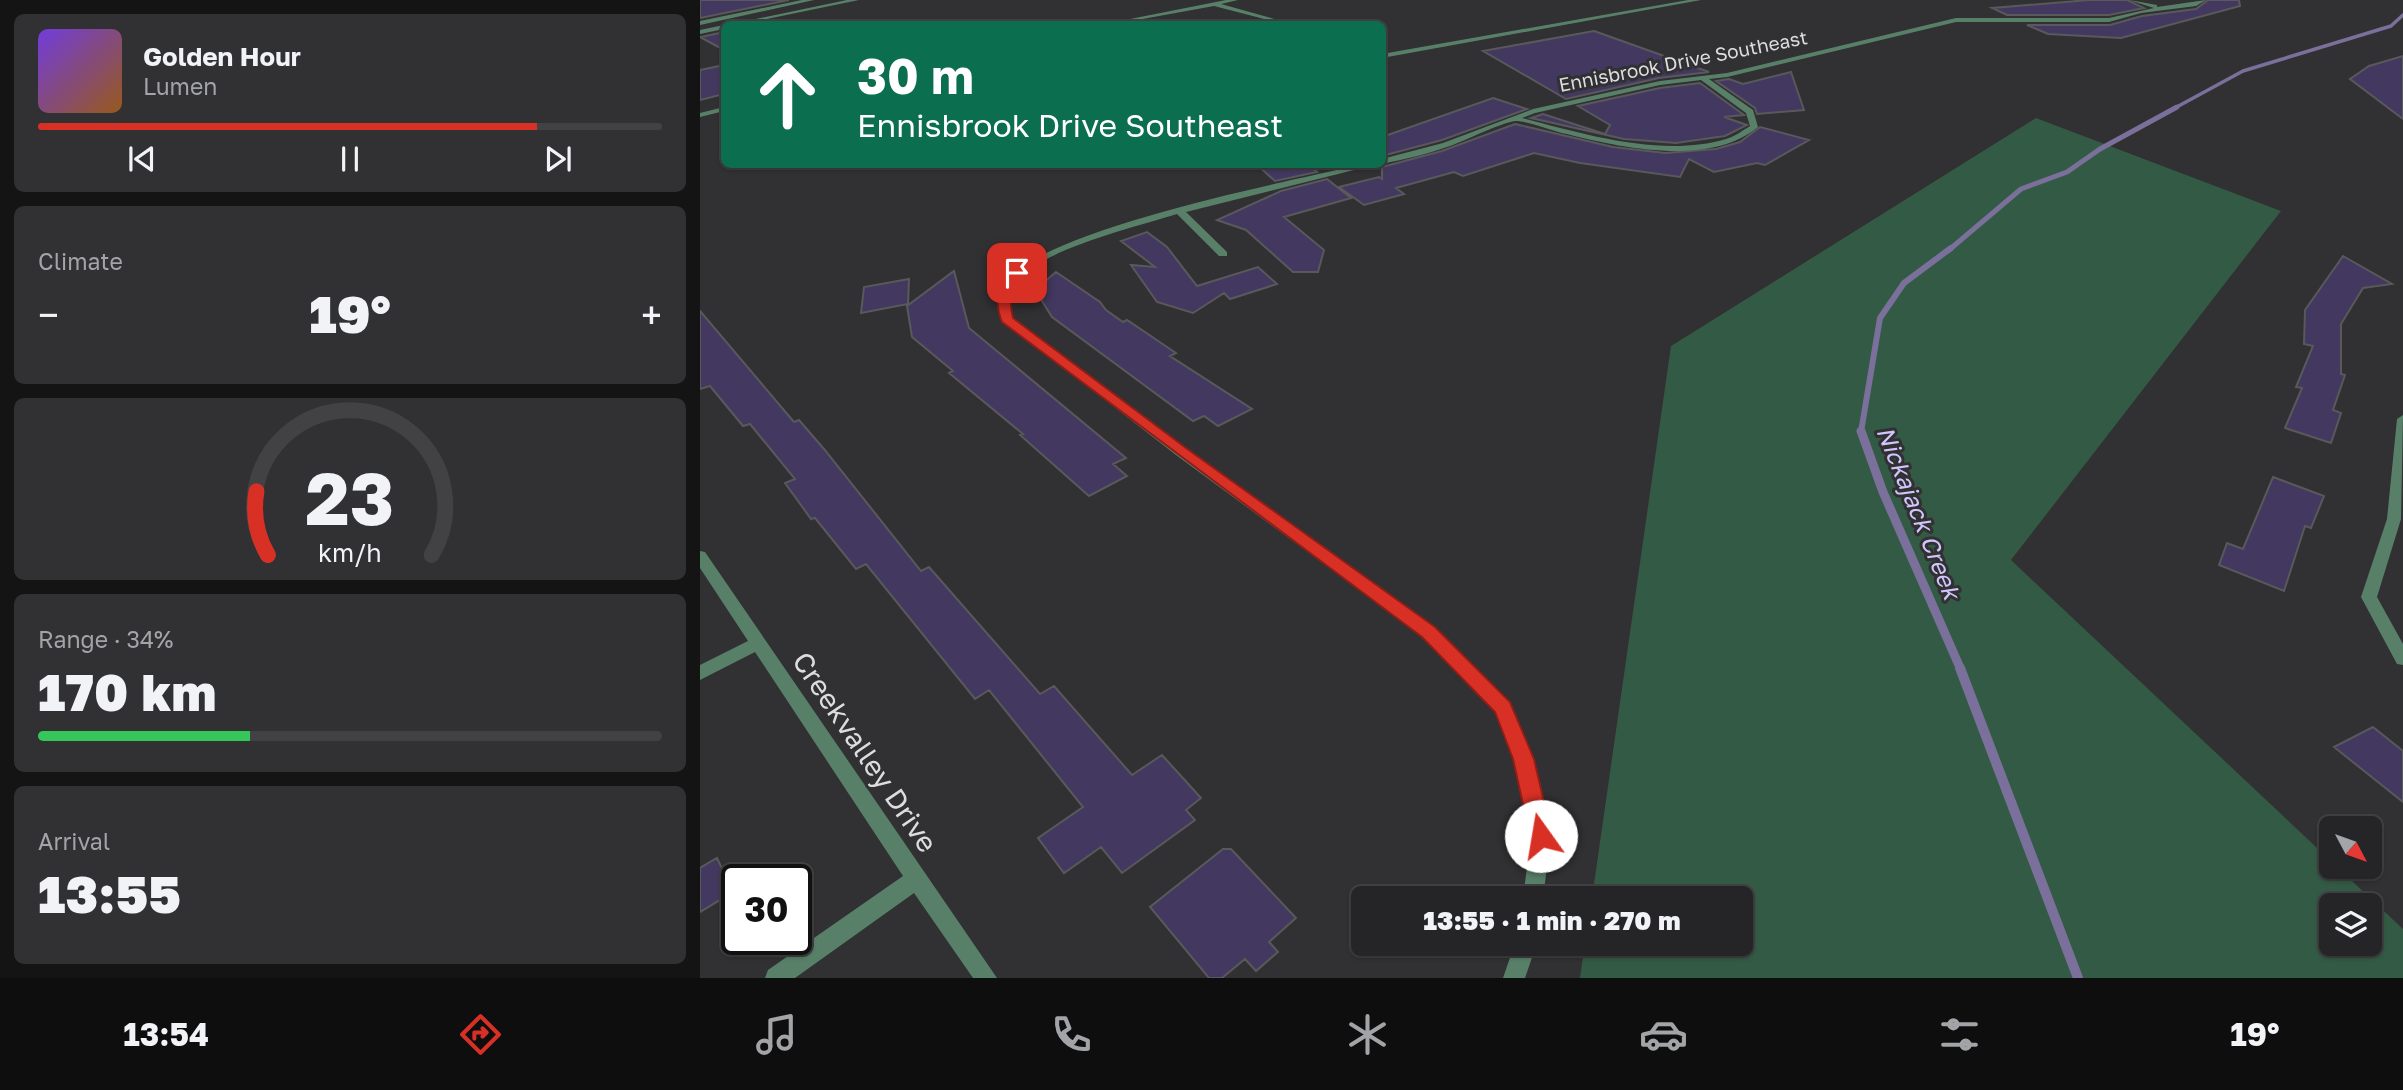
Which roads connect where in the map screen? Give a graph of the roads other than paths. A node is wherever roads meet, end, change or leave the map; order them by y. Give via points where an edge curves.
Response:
1 (811, 0) edge
2 (856, 0) edge
3 (1201, 0) edge
4 (1235, 0) edge
5 (1698, 0) edge
6 (2132, 0) edge
7 (2203, 0) edge
8 (1212, 4) junction
9 (2160, 7) junction
10 (749, 21) edge
11 (1124, 21) edge
12 (1277, 21) edge
13 (700, 23) edge
14 (721, 28) edge
15 (700, 32) edge
16 (1386, 50) edge
17 (1394, 52) junction
18 (1386, 55) edge
19 (1702, 78) junction
20 (721, 110) edge
21 (700, 115) edge
22 (1513, 118) junction
23 (1386, 161) edge
24 (1358, 168) edge
25 (1181, 213) junction
26 (1223, 254) dead end
27 (2403, 419) edge
28 (700, 556) edge
29 (759, 643) junction
30 (2403, 659) edge
31 (700, 673) edge
32 (916, 879) junction
33 (1534, 886) edge
34 (1521, 956) edge
35 (776, 978) edge
36 (986, 978) edge
37 (1514, 978) edge

1 - 13 street
2 - 10 street
3 - 8 street
4 - 8 street
5 - 17 street
6 - 9 street
7 - 9 street, Ennisbrook Drive Southeast
8 - 11 street
8 - 12 street
9 - 19 street, Ennisbrook Drive Southeast via 2083,22 1956,20
14 - 15 street
16 - 17 street
17 - 18 street
19 - 22 street, Ennisbrook Drive Southeast via 1568,102
19 - 22 street via 1749,112 1754,127 1735,140 1715,145 1657,147 1581,137
20 - 21 street
22 - 23 street, Ennisbrook Drive Southeast via 1446,145
24 - 25 street
25 - 26 street
25 - 33 street via 1063,246 1037,259 1005,288 1007,319 1428,632 1503,707 1524,759 1541,836
27 - 30 street via 2394,519 2369,597
28 - 29 street, Creekvalley Drive
29 - 31 street
29 - 32 street, Creekvalley Drive
32 - 35 street
32 - 36 street, Creekvalley Drive
34 - 37 street

